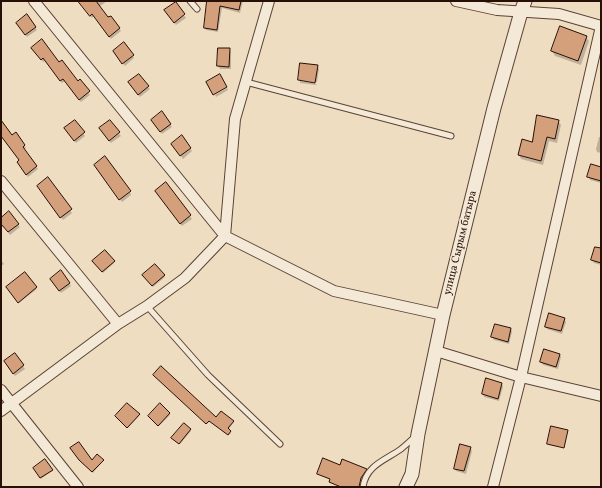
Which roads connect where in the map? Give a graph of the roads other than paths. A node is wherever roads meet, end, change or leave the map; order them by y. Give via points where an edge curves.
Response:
1 (34, 1) edge
2 (190, 1) edge
3 (269, 1) edge
4 (456, 1) edge
5 (523, 7) edge
6 (196, 9) dead end
7 (601, 26) edge
8 (246, 82) junction
9 (450, 136) dead end
10 (1, 181) edge
11 (225, 236) junction
12 (147, 306) junction
13 (443, 315) junction
14 (118, 324) junction
15 (436, 351) junction
16 (521, 378) junction
17 (1, 390) edge
18 (601, 396) edge
19 (12, 402) junction
20 (1, 411) edge
21 (418, 434) junction
22 (280, 444) dead end
23 (78, 487) edge
24 (362, 487) edge
25 (406, 487) edge
26 (493, 487) edge

1 - 11 street
2 - 6 lane
3 - 8 street
4 - 5 street via 497,10
5 - 7 street
5 - 13 street, улица Сырым батыра via 494,108
7 - 16 street
8 - 9 lane
8 - 11 street via 235,119
10 - 14 street
11 - 12 street via 185,278
11 - 13 street via 334,291
12 - 14 street
12 - 22 lane via 208,375
13 - 15 street, улица Сырым батыра
14 - 19 street
15 - 16 street
15 - 21 street, улица Сырым батыра
16 - 18 street
16 - 26 street
17 - 19 street
19 - 20 street
19 - 23 street
21 - 24 lane via 372,468
21 - 25 street, улица Сырым батыра via 412,474

